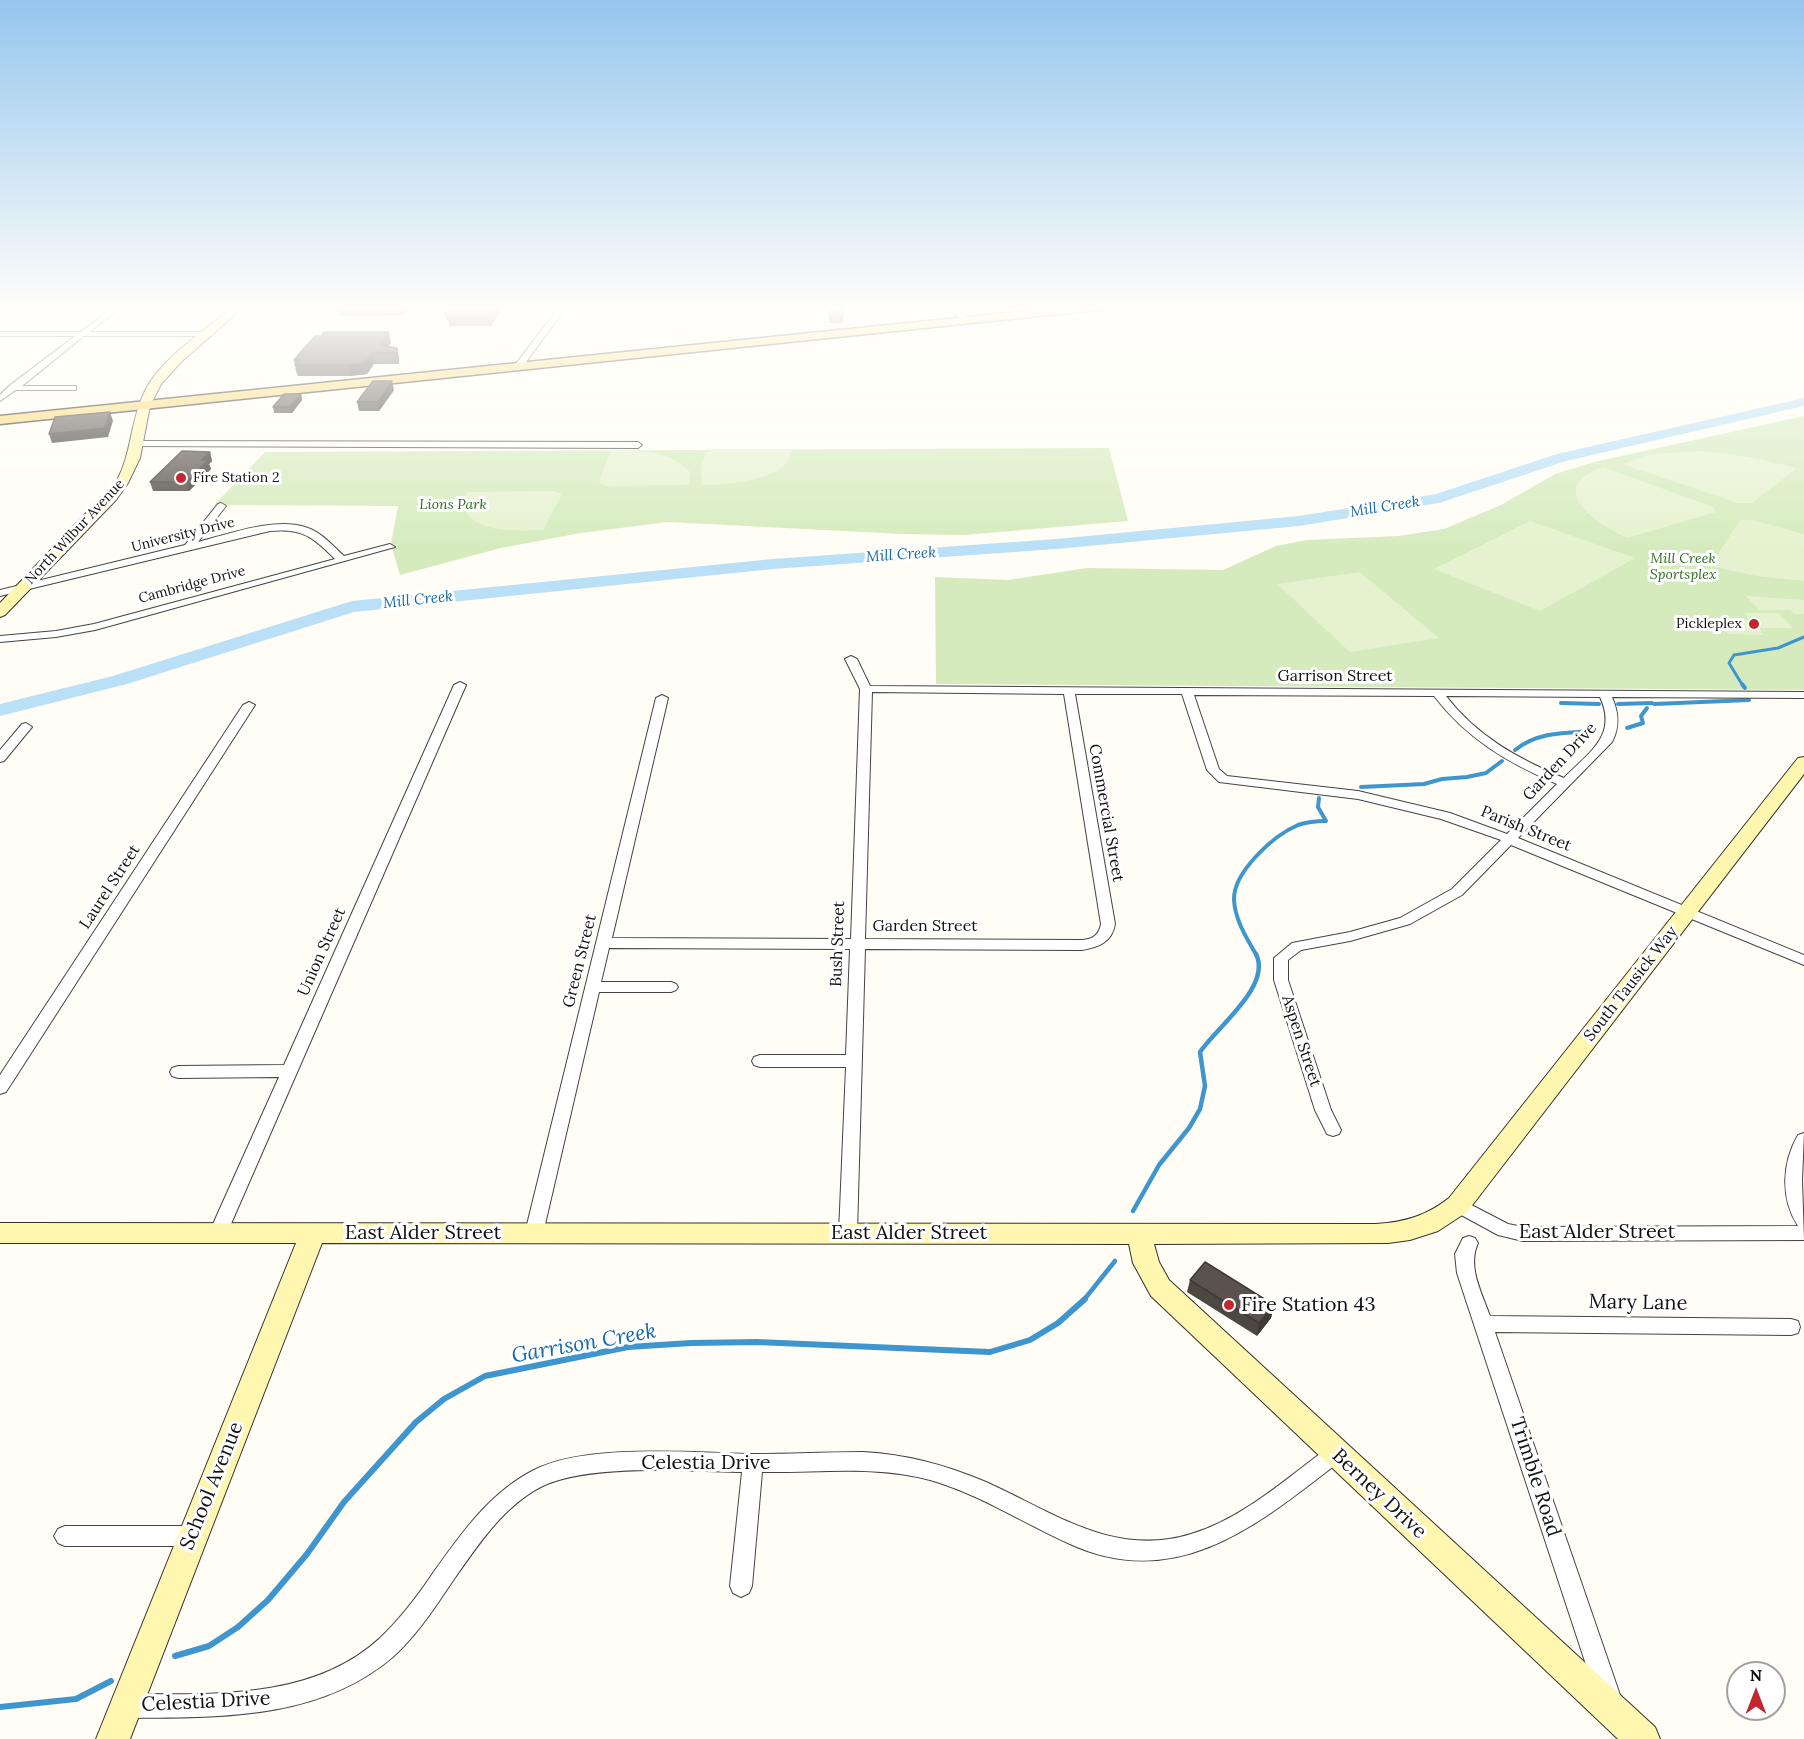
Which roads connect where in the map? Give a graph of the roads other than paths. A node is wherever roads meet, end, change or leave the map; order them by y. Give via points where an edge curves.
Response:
1 (154, 387) edge
2 (321, 387) edge
3 (0, 388) edge
4 (14, 388) junction
5 (73, 388) dead end
6 (0, 399) edge
7 (146, 405) junction
8 (0, 420) edge
9 (138, 444) junction
10 (638, 445) dead end
11 (221, 506) dead end
12 (390, 547) dead end
13 (187, 549) junction
14 (342, 560) junction
15 (21, 590) junction
16 (0, 593) edge
17 (0, 612) edge
18 (0, 639) edge
19 (851, 659) dead end
20 (460, 685) dead end
21 (866, 689) junction
22 (1068, 690) junction
23 (1187, 691) junction
24 (1438, 693) junction
25 (1605, 695) junction
26 (1804, 695) edge
27 (662, 698) dead end
28 (249, 705) dead end
29 (26, 727) dead end
30 (0, 758) edge
31 (1804, 762) edge
32 (1566, 783) junction
33 (1509, 839) junction
34 (1688, 911) junction
35 (1102, 940) joint
36 (603, 943) junction
37 (856, 943) junction
38 (1287, 951) joint
39 (1804, 960) edge
40 (593, 987) junction
41 (671, 987) dead end
42 (760, 1061) dead end
43 (852, 1061) junction
44 (289, 1071) junction
45 (178, 1072) dead end
46 (0, 1088) edge
47 (1334, 1130) dead end
48 (1804, 1139) edge
49 (1458, 1206) junction
50 (1804, 1221) edge
51 (0, 1233) edge
52 (218, 1233) junction
53 (313, 1233) junction
54 (534, 1233) junction
55 (848, 1233) junction
56 (1804, 1233) edge
57 (1139, 1234) junction
58 (1469, 1243) dead end
59 (1484, 1324) junction
60 (1791, 1326) dead end
61 (1336, 1453) junction
62 (753, 1463) junction
63 (65, 1536) dead end
64 (192, 1536) junction
65 (741, 1586) dead end
66 (125, 1706) junction
67 (1613, 1711) junction
68 (112, 1739) edge
69 (1643, 1739) edge

1 - 7 main road, North Wilbur Avenue
2 - 7 main road
3 - 4 street
4 - 5 street
4 - 6 street
7 - 8 main road
7 - 9 main road, North Wilbur Avenue
9 - 10 street
9 - 15 main road, North Wilbur Avenue via 130,470 116,491
11 - 13 street
12 - 14 street, Cambridge Drive
13 - 14 street, University Drive via 254,531 290,527 314,533
13 - 15 street, University Drive
14 - 18 street, Cambridge Drive via 78,631
15 - 16 street, University Drive
15 - 17 main road, North Wilbur Avenue
19 - 21 street, Bush Street
20 - 44 street, Union Street
21 - 22 street, Garrison Street
21 - 37 street, Bush Street
22 - 23 street, Garrison Street
22 - 35 street, Commercial Street via 1108,924
23 - 24 street, Garrison Street
23 - 33 street, Parish Street via 1213,770 1223,779 1386,800
24 - 25 street, Garrison Street
24 - 32 street via 1484,743 1522,765
25 - 26 street, Garrison Street
25 - 32 street, Garden Drive via 1613,729 1606,742
27 - 36 street, Green Street
28 - 46 street, Laurel Street
29 - 30 street
31 - 34 main road, South Tausick Way
32 - 33 street, Garden Drive
33 - 34 street, Parish Street
33 - 38 street, Garden Drive via 1457,892 1426,911 1377,930
34 - 39 street, Parish Street
34 - 49 main road, South Tausick Way
35 - 37 street, Garden Street via 1082,945
36 - 37 street, Garden Street
36 - 40 street, Green Street
37 - 43 street, Bush Street
38 - 47 street, Aspen Street via 1281,958 1281,980 1323,1110
40 - 41 street
40 - 54 street, Green Street
42 - 43 street
43 - 55 street, Bush Street
44 - 45 street
44 - 52 street, Union Street
48 - 50 street via 1794,1162 1793,1181
49 - 56 street, East Alder Street via 1504,1230 1523,1234
49 - 57 main road, East Alder Street via 1441,1220 1400,1233
51 - 52 main road, East Alder Street
52 - 53 main road, East Alder Street
53 - 54 main road, East Alder Street
53 - 64 main road, School Avenue
54 - 55 main road, East Alder Street
55 - 57 main road, East Alder Street
57 - 61 main road, Berney Drive via 1146,1263 1160,1288
58 - 59 street, Trimble Road via 1463,1261
59 - 60 street, Mary Lane
59 - 67 street, Trimble Road
61 - 62 street, Celestia Drive via 1230,1529 1186,1548 1160,1551 1111,1548 1085,1540 960,1480 907,1465
61 - 67 main road, Berney Drive
62 - 65 street
62 - 66 street, Celestia Drive via 602,1464 546,1475 499,1505 475,1531 411,1623 360,1669 330,1684 270,1701
63 - 64 street
64 - 66 main road, School Avenue
66 - 68 main road, School Avenue
67 - 69 main road, Berney Drive

